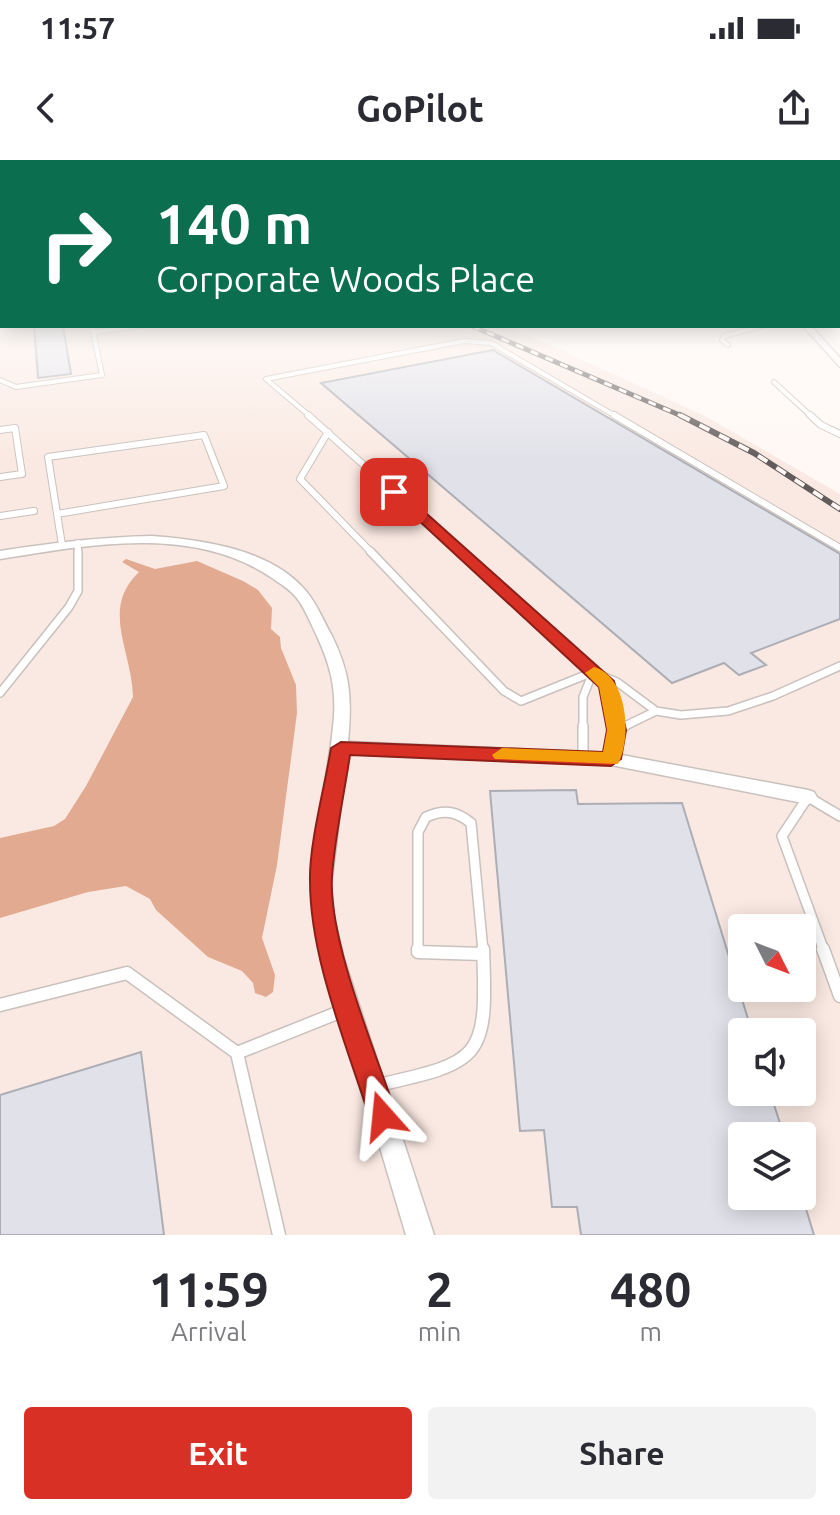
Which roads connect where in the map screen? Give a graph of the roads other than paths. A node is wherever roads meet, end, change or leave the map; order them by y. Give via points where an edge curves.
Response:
1 (99, 359) edge
2 (369, 359) edge
3 (519, 359) edge
4 (0, 380) edge
5 (774, 382) dead end
6 (0, 430) edge
7 (328, 432) junction
8 (840, 434) edge
9 (0, 477) edge
10 (34, 511) dead end
11 (57, 514) junction
12 (0, 516) edge
13 (70, 544) junction
14 (840, 548) edge
15 (0, 555) edge
16 (840, 666) edge
17 (593, 672) junction
18 (0, 693) edge
19 (656, 711) junction
20 (617, 730) junction
21 (341, 748) junction
22 (583, 758) junction
23 (611, 759) junction
24 (808, 797) junction
25 (840, 816) edge
26 (482, 954) junction
27 (840, 996) edge
28 (0, 1005) edge
29 (348, 1009) junction
30 (237, 1053) junction
31 (373, 1087) junction
32 (279, 1235) edge
33 (420, 1235) edge

1 - 4 lane via 102,375 16,387
2 - 7 lane via 266,379
3 - 14 lane
5 - 8 lane via 821,425
6 - 9 lane via 15,428 22,474
7 - 17 lane
7 - 17 lane via 300,479 504,691 521,701
10 - 12 lane
11 - 11 lane via 48,457 204,435 224,486
11 - 13 lane
13 - 15 street
13 - 18 lane via 78,591
13 - 21 street via 144,539 190,544 265,567 293,586 312,611 336,661 343,690
16 - 19 lane via 708,717
17 - 19 lane via 617,682
17 - 20 lane via 608,685
17 - 22 lane via 583,697
19 - 20 lane
20 - 23 lane
21 - 22 street
21 - 29 street via 321,878 324,919
22 - 23 street
23 - 24 street
24 - 25 lane
24 - 27 lane via 782,836
26 - 26 lane via 471,823 458,812 442,810 426,817 418,832 418,952
26 - 31 lane via 486,1010 478,1046 453,1066
28 - 30 lane via 127,973
29 - 30 lane
29 - 31 street
30 - 32 lane
31 - 33 street

